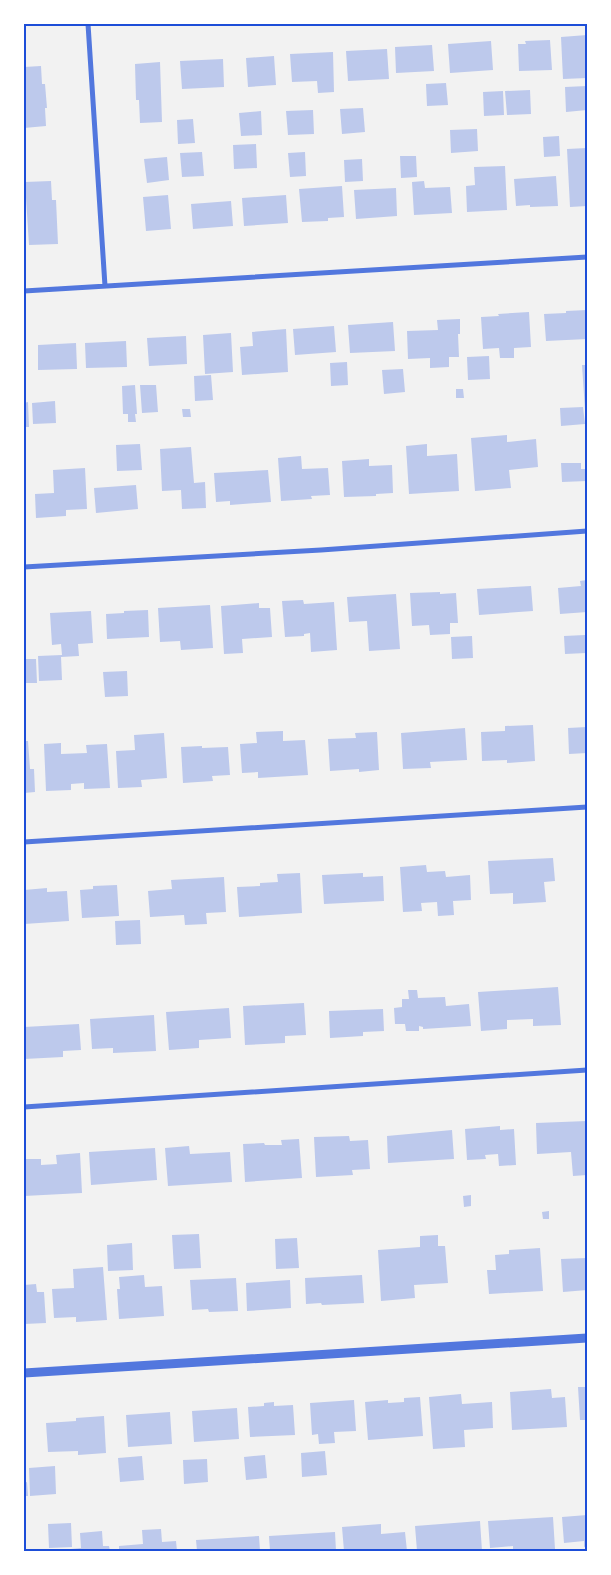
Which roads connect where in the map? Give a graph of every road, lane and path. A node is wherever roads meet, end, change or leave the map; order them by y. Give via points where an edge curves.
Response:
1 (88, 24) edge
2 (587, 257) edge
3 (105, 286) junction
4 (24, 291) edge
5 (587, 531) edge
6 (24, 567) edge
7 (587, 807) edge
8 (24, 842) edge
9 (587, 1070) edge
10 (24, 1107) edge
11 (587, 1338) edge
12 (24, 1373) edge

1 - 3 street
2 - 3 street
3 - 4 street
5 - 6 street
7 - 8 street
9 - 10 street
11 - 12 street

